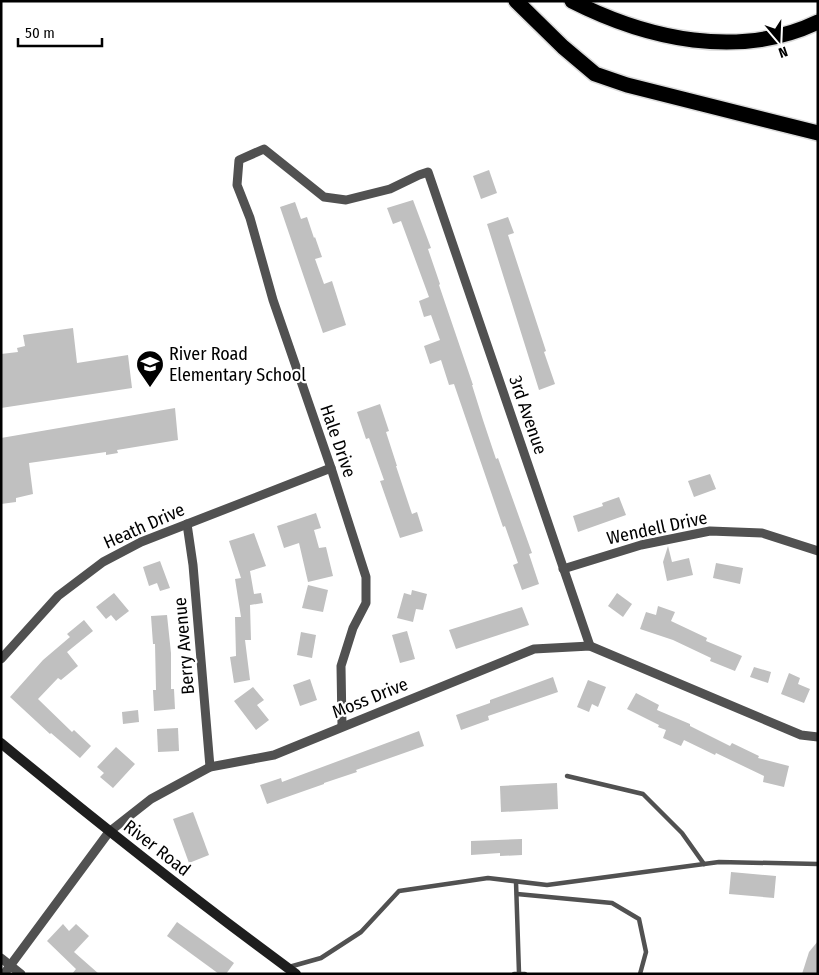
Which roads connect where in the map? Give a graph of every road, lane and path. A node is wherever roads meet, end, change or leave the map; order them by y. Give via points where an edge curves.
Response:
1 (516, 1) edge
2 (572, 1) edge
3 (818, 22) edge
4 (818, 133) edge
5 (238, 169) joint
6 (330, 468) junction
7 (187, 524) junction
8 (818, 551) edge
9 (563, 569) junction
10 (590, 646) junction
11 (1, 659) edge
12 (342, 726) junction
13 (818, 737) edge
14 (1, 743) edge
15 (210, 767) junction
16 (566, 776) dead end
17 (110, 832) junction
18 (704, 864) junction
19 (818, 864) edge
20 (516, 882) junction
21 (517, 894) junction
22 (1, 958) edge
23 (11, 965) junction
24 (292, 971) edge
25 (517, 973) edge
26 (4, 974) edge
27 (21, 974) edge
28 (525, 974) edge
29 (640, 974) edge

1 - 4 highway via 563,48 595,74
2 - 3 highway via 650,31 716,42 766,39
5 - 6 street, Hale Drive via 237,185
5 - 9 street, 3rd Avenue via 239,160 264,149 324,197 346,200 390,189 428,172
6 - 7 street, Heath Drive
6 - 12 street, Hale Drive via 366,577 366,603 353,628 341,666
7 - 11 street, Heath Drive via 103,562 58,596
7 - 15 street, Berry Avenue
8 - 9 street, Wendell Drive via 762,533 710,531 641,545
9 - 10 street, 3rd Avenue
10 - 12 street, Moss Drive via 534,650
10 - 13 street, Moss Drive via 801,735
12 - 15 street, Moss Drive via 274,754
14 - 17 main road, River Road
15 - 17 street, Moss Drive via 151,799
16 - 18 lane via 643,794 682,833
17 - 23 street, Moss Drive
17 - 24 main road, River Road
18 - 19 lane
18 - 20 lane via 547,885
20 - 21 lane
20 - 24 lane via 488,878 399,891 361,932 321,958
21 - 25 lane
21 - 29 lane via 612,903 639,919 646,952
22 - 23 street
23 - 26 street, Moss Drive
23 - 27 street
25 - 28 lane

